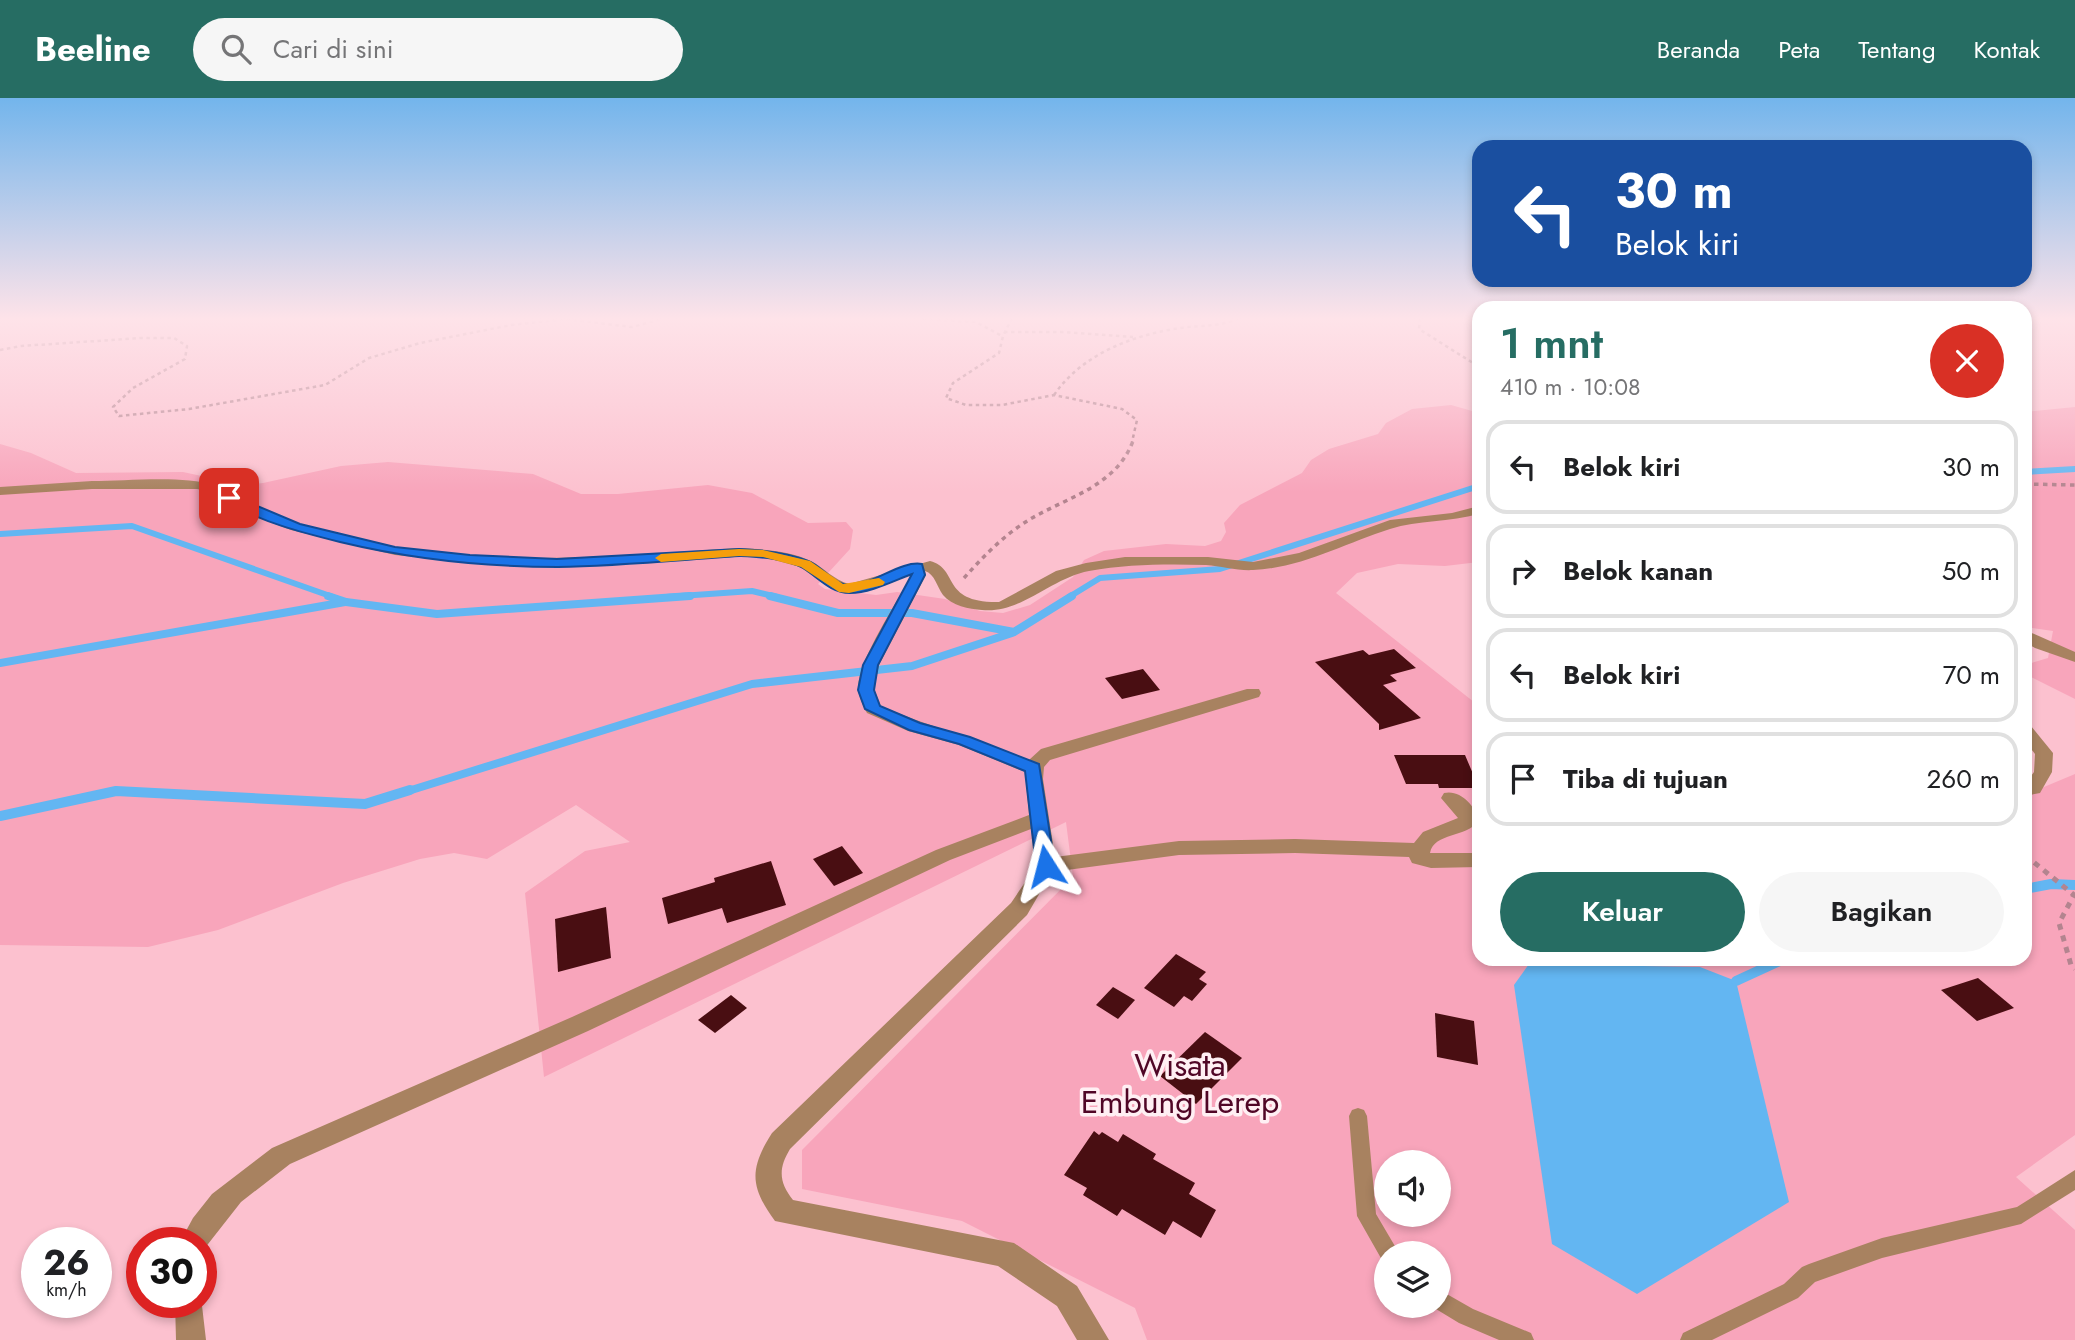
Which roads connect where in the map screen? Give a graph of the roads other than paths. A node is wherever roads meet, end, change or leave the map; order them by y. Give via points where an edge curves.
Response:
1 (0, 491) edge
2 (1472, 512) edge
3 (917, 567) junction
4 (2032, 639) edge
5 (2075, 657) edge
6 (1253, 694) dead end
7 (2032, 738) edge
8 (1033, 768) junction
9 (2032, 789) edge
10 (1451, 798) dead end
11 (1038, 819) junction
12 (1419, 850) junction
13 (1472, 860) edge
14 (1046, 866) junction
15 (1358, 1116) dead end
16 (2075, 1179) edge
17 (202, 1227) edge
18 (1382, 1241) edge
19 (1451, 1307) edge
20 (190, 1318) edge
21 (191, 1340) edge
22 (1094, 1340) edge
23 (1524, 1340) edge
24 (1690, 1340) edge

1 - 3 street via 197,485 296,527 395,551 495,561 605,561 739,552 805,564 849,589
2 - 3 street via 1390,524 1302,556 1253,566 1125,561 1086,567 1061,574 1002,606 964,601 951,594 934,567
3 - 8 street via 919,575 871,665 866,690 873,709
4 - 5 street
6 - 8 street via 1046,753
7 - 9 street via 2044,752 2043,772
8 - 11 street
10 - 12 street via 1467,813 1468,821 1437,832
11 - 14 street
11 - 17 street via 943,855 580,1024 281,1156 241,1184
12 - 13 street via 1419,858 1430,862
12 - 14 street via 1179,848
14 - 22 street via 1019,909 781,1141 768,1161 769,1193 785,1212 1004,1253 1067,1296
15 - 18 lane via 1367,1216
16 - 24 lane via 2021,1215 1882,1248 1810,1274 1791,1291
19 - 23 lane
20 - 21 street

